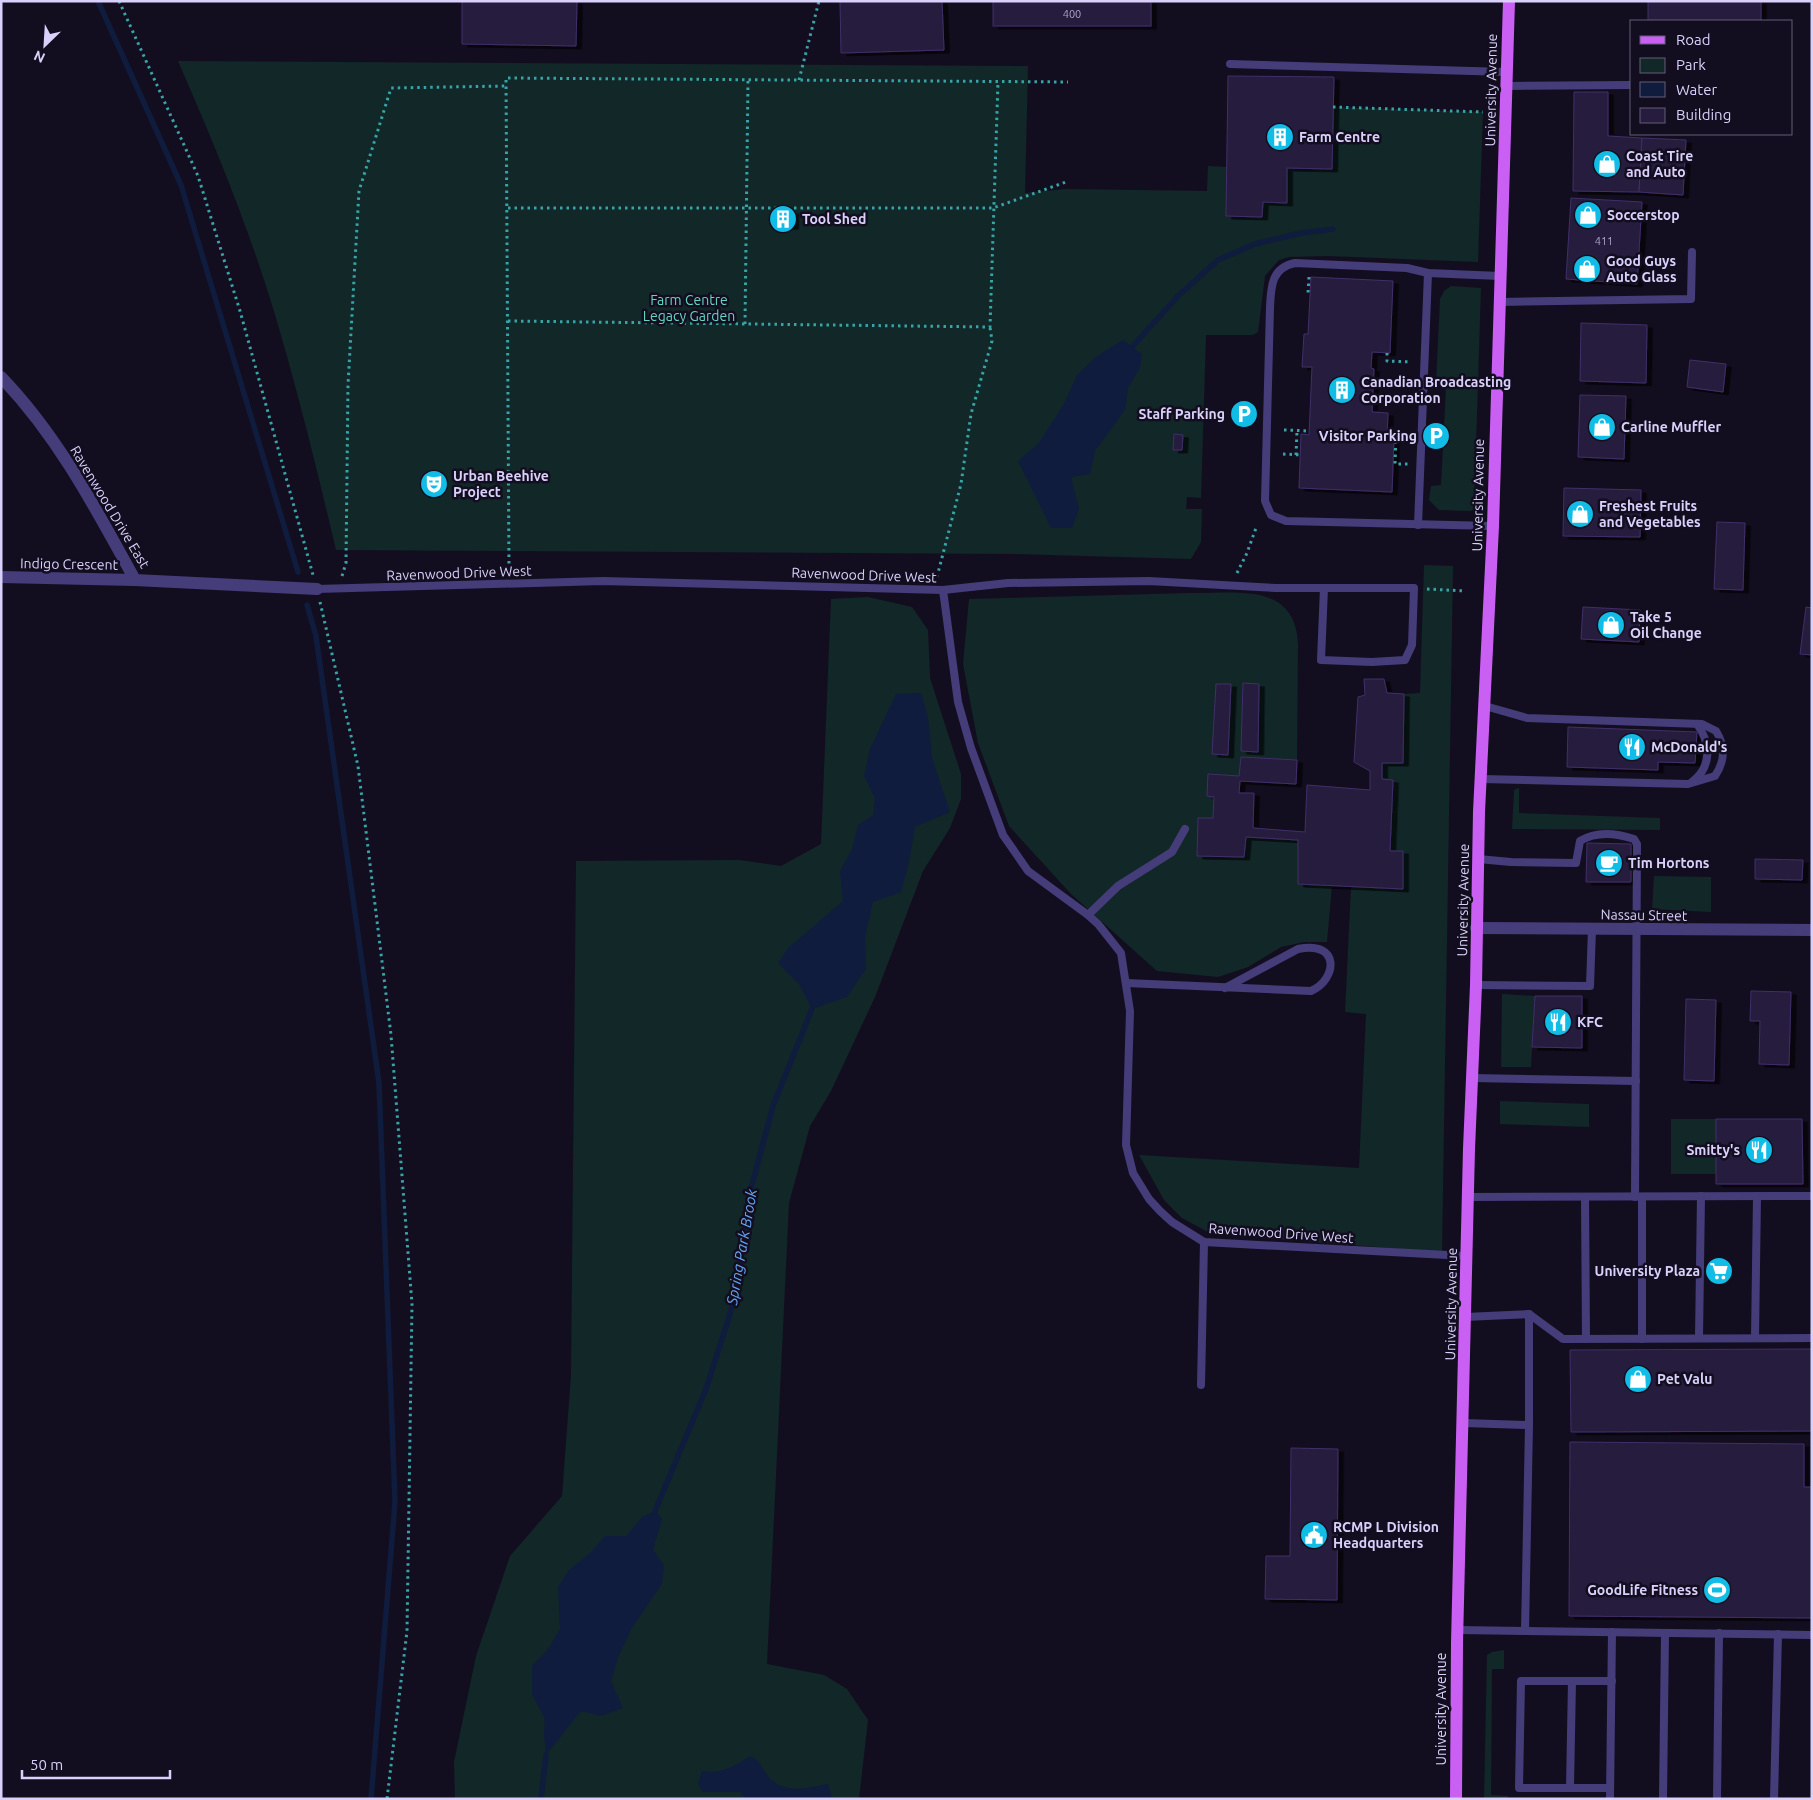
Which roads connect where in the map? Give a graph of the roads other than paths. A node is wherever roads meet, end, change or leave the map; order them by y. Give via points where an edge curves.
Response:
1 (1509, 1) edge
2 (1230, 64) dead end
3 (1507, 72) junction
4 (1506, 86) junction
5 (1630, 86) edge
6 (1692, 252) dead end
7 (1428, 273) junction
8 (1500, 276) junction
9 (1499, 302) junction
10 (1, 377) edge
11 (1418, 524) junction
12 (1493, 526) junction
13 (1, 577) edge
14 (135, 580) junction
15 (1324, 588) junction
16 (317, 589) joint
17 (944, 590) junction
18 (1484, 706) junction
19 (1697, 724) junction
20 (1481, 779) junction
21 (1688, 784) junction
22 (1185, 829) dead end
23 (1478, 859) junction
24 (1088, 915) junction
25 (1476, 928) junction
26 (1592, 929) junction
27 (1638, 930) junction
28 (1812, 930) edge
29 (1126, 983) junction
30 (1476, 985) junction
31 (1226, 988) junction
32 (1472, 1078) junction
33 (1636, 1081) junction
34 (1639, 1196) junction
35 (1701, 1196) junction
36 (1757, 1196) junction
37 (1812, 1196) edge
38 (1468, 1197) junction
39 (1585, 1197) junction
40 (1204, 1242) junction
41 (1466, 1256) junction
42 (1529, 1314) junction
43 (1465, 1316) junction
44 (1699, 1338) junction
45 (1755, 1338) junction
46 (1812, 1338) edge
47 (1586, 1339) junction
48 (1642, 1339) junction
49 (1201, 1385) dead end
50 (1464, 1423) junction
51 (1529, 1425) junction
52 (1458, 1630) junction
53 (1525, 1631) junction
54 (1612, 1632) junction
55 (1665, 1633) junction
56 (1719, 1633) junction
57 (1778, 1634) junction
58 (1812, 1635) edge
59 (1572, 1680) junction
60 (1612, 1681) junction
61 (1570, 1788) junction
62 (1610, 1788) junction
63 (1456, 1799) edge
64 (1610, 1799) edge
65 (1663, 1799) edge
66 (1717, 1799) edge
67 (1774, 1799) edge

1 - 3 main road, University Avenue
2 - 3 lane
3 - 4 main road, University Avenue
4 - 5 lane
4 - 8 main road, University Avenue
6 - 9 lane via 1691,299
7 - 8 lane
7 - 11 lane
7 - 11 lane via 1407,268 1295,263 1279,269 1274,277 1270,307 1265,501 1271,515 1286,521
8 - 9 main road, University Avenue
9 - 12 main road, University Avenue
10 - 14 street, Ravenwood Drive East via 29,406 84,488
11 - 12 lane
12 - 18 main road, University Avenue
13 - 14 street, Indigo Crescent
14 - 16 street, Ravenwood Drive East
15 - 15 lane via 1322,660 1406,660 1412,645 1414,588
15 - 17 lane via 1149,581 1008,583
16 - 17 lane, Ravenwood Drive West via 603,581
17 - 24 lane, Ravenwood Drive West via 958,702 1002,835 1028,871
18 - 19 lane via 1527,718
18 - 20 main road, University Avenue
19 - 21 lane via 1706,739 1707,764
19 - 21 lane via 1716,731 1723,745 1722,766 1715,776
20 - 21 lane
20 - 23 main road, University Avenue
22 - 24 lane via 1172,852 1118,886
23 - 25 main road, University Avenue
23 - 27 lane via 1576,863 1580,841 1590,835 1622,835 1634,839 1638,856
24 - 29 lane, Ravenwood Drive West via 1121,953
25 - 26 street, Nassau Street
25 - 30 main road, University Avenue
26 - 27 street, Nassau Street
26 - 30 lane via 1590,986
27 - 28 street, Nassau Street
27 - 33 lane
29 - 31 lane
29 - 40 lane, Ravenwood Drive West via 1130,1011 1126,1146 1133,1173 1160,1211
30 - 32 main road, University Avenue
31 - 31 lane via 1311,991 1324,980 1330,960 1321,948 1298,949
32 - 33 lane
32 - 38 main road, University Avenue
33 - 34 lane
34 - 35 lane
34 - 39 lane
34 - 48 lane
35 - 36 lane
35 - 44 lane
36 - 37 lane
36 - 45 lane
38 - 39 lane
38 - 41 main road, University Avenue
39 - 47 lane
40 - 41 lane, Ravenwood Drive West
40 - 49 lane
41 - 43 main road, University Avenue
42 - 43 lane
42 - 47 lane via 1563,1339
42 - 51 lane
43 - 50 main road, University Avenue
44 - 45 lane
44 - 48 lane
45 - 46 lane
47 - 48 lane
50 - 51 lane
50 - 52 main road, University Avenue
51 - 53 lane
52 - 53 lane
52 - 63 main road, University Avenue
53 - 54 lane
54 - 55 lane
54 - 60 lane
55 - 56 lane
55 - 65 lane
56 - 57 lane
56 - 66 lane
57 - 58 lane
57 - 67 lane
59 - 60 lane
59 - 61 lane
59 - 61 lane via 1521,1680 1519,1788
60 - 62 lane
61 - 62 lane
62 - 64 lane

